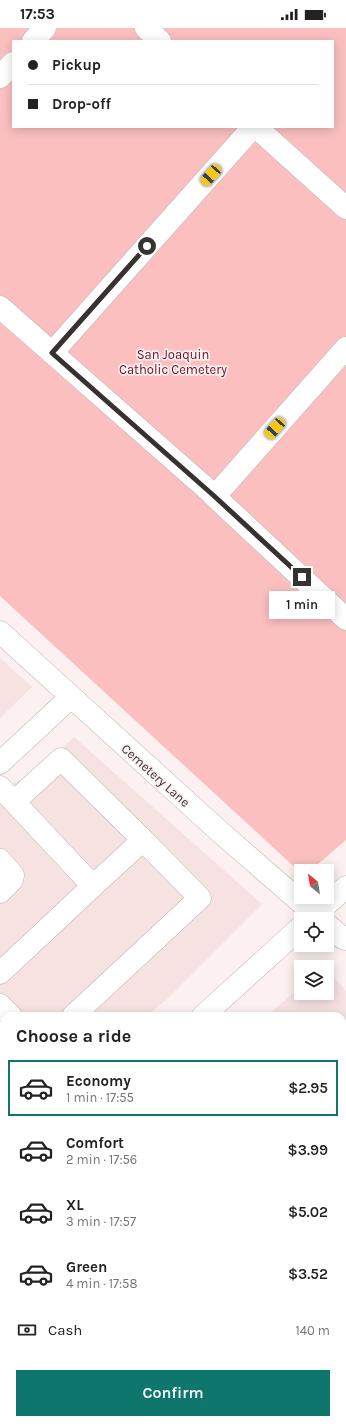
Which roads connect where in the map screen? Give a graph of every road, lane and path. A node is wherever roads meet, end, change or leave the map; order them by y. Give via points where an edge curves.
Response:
1 (45, 28) edge
2 (146, 28) edge
3 (34, 40) edge
4 (159, 40) edge
5 (12, 64) edge
6 (0, 77) edge
7 (252, 128) edge
8 (257, 128) edge
9 (346, 208) edge
10 (0, 307) edge
11 (346, 348) edge
12 (52, 353) junction
13 (213, 495) junction
14 (346, 619) edge
15 (0, 632) edge
16 (71, 697) junction
17 (4, 752) edge
18 (7, 795) edge
19 (143, 840) junction
20 (0, 860) edge
21 (93, 886) junction
22 (346, 887) edge
23 (0, 892) edge
24 (304, 912) edge
25 (322, 912) edge
26 (334, 933) edge
27 (294, 938) edge
28 (346, 939) edge
29 (0, 973) edge
30 (77, 1012) edge
31 (208, 1012) edge

1 - 3 street
2 - 4 street
5 - 6 street
7 - 12 street
8 - 9 street
10 - 12 street
11 - 13 street via 215,496
12 - 13 street
13 - 14 street
15 - 16 street, Cemetery Lane
16 - 17 street
16 - 24 street, Cemetery Lane
18 - 19 street via 61,759
18 - 21 street
19 - 21 street
19 - 30 street via 200,898
20 - 23 street via 13,874 12,880
21 - 29 street
22 - 25 street
26 - 28 street, Cemetery Lane
27 - 31 street

